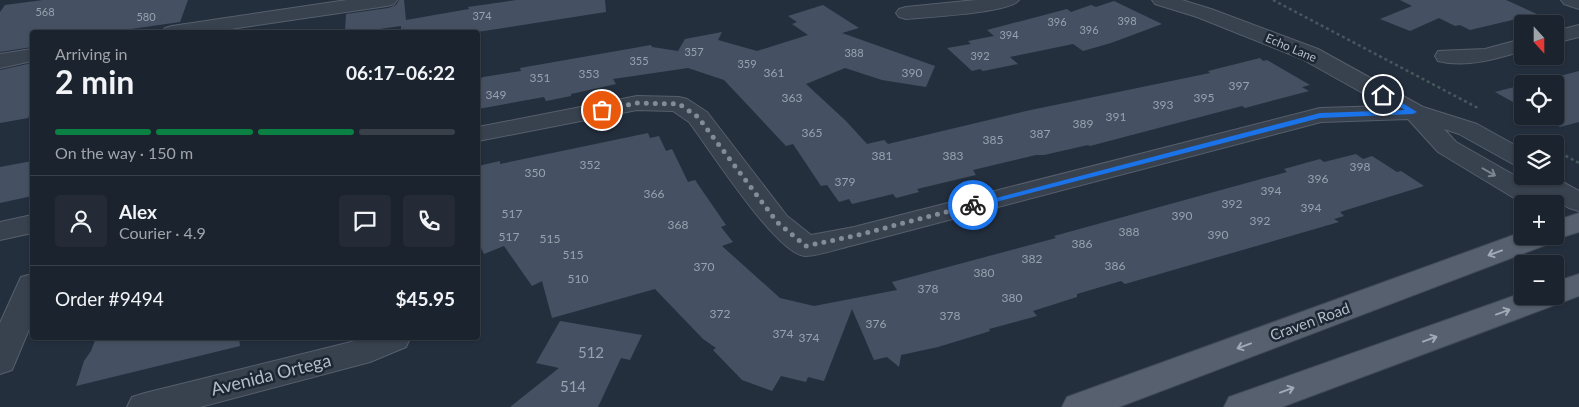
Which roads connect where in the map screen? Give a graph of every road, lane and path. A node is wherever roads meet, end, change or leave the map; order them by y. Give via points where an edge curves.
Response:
1 (387, 0) edge
2 (1009, 0) edge
3 (1162, 0) edge
4 (1273, 0) edge
5 (1571, 0) edge
6 (1579, 3) edge
7 (906, 13) dead end
8 (179, 30) edge
9 (1579, 31) edge
10 (1564, 35) edge
11 (1514, 47) edge
12 (30, 55) edge
13 (1446, 56) dead end
14 (0, 61) edge
15 (1480, 109) dead end
16 (1413, 112) junction
17 (1520, 131) dead end
18 (480, 134) edge
19 (1527, 135) edge
20 (1514, 155) edge
21 (1564, 155) edge
22 (1579, 163) edge
23 (1514, 167) edge
24 (1541, 185) edge
25 (1553, 185) edge
26 (1529, 195) edge
27 (1572, 216) edge
28 (30, 224) edge
29 (0, 231) edge
30 (1516, 245) edge
31 (1579, 285) edge
32 (1564, 290) edge
33 (30, 291) edge
34 (1522, 305) edge
35 (389, 340) edge
36 (0, 361) edge
37 (146, 407) edge
38 (1080, 407) edge
39 (1242, 407) edge

1 - 8 street via 232,14
2 - 7 street
3 - 16 street, Echo Lane via 1310,54
4 - 15 path
5 - 6 street
9 - 10 street
11 - 13 street via 1486,55
12 - 14 street
16 - 18 street via 1320,116 806,246 777,222 698,117 679,104 637,103
16 - 20 street, Echo Lane via 1468,129
16 - 23 street, Echo Lane
16 -> 26 street, Echo Lane via 1447,147
17 - 19 path
21 - 22 path
24 - 27 street
25 - 27 street
28 - 29 street
30 -> 38 main road, Craven Road
31 - 32 main road
33 - 36 street
39 -> 34 main road
35 - 37 street, Avenida Ortega via 358,353

